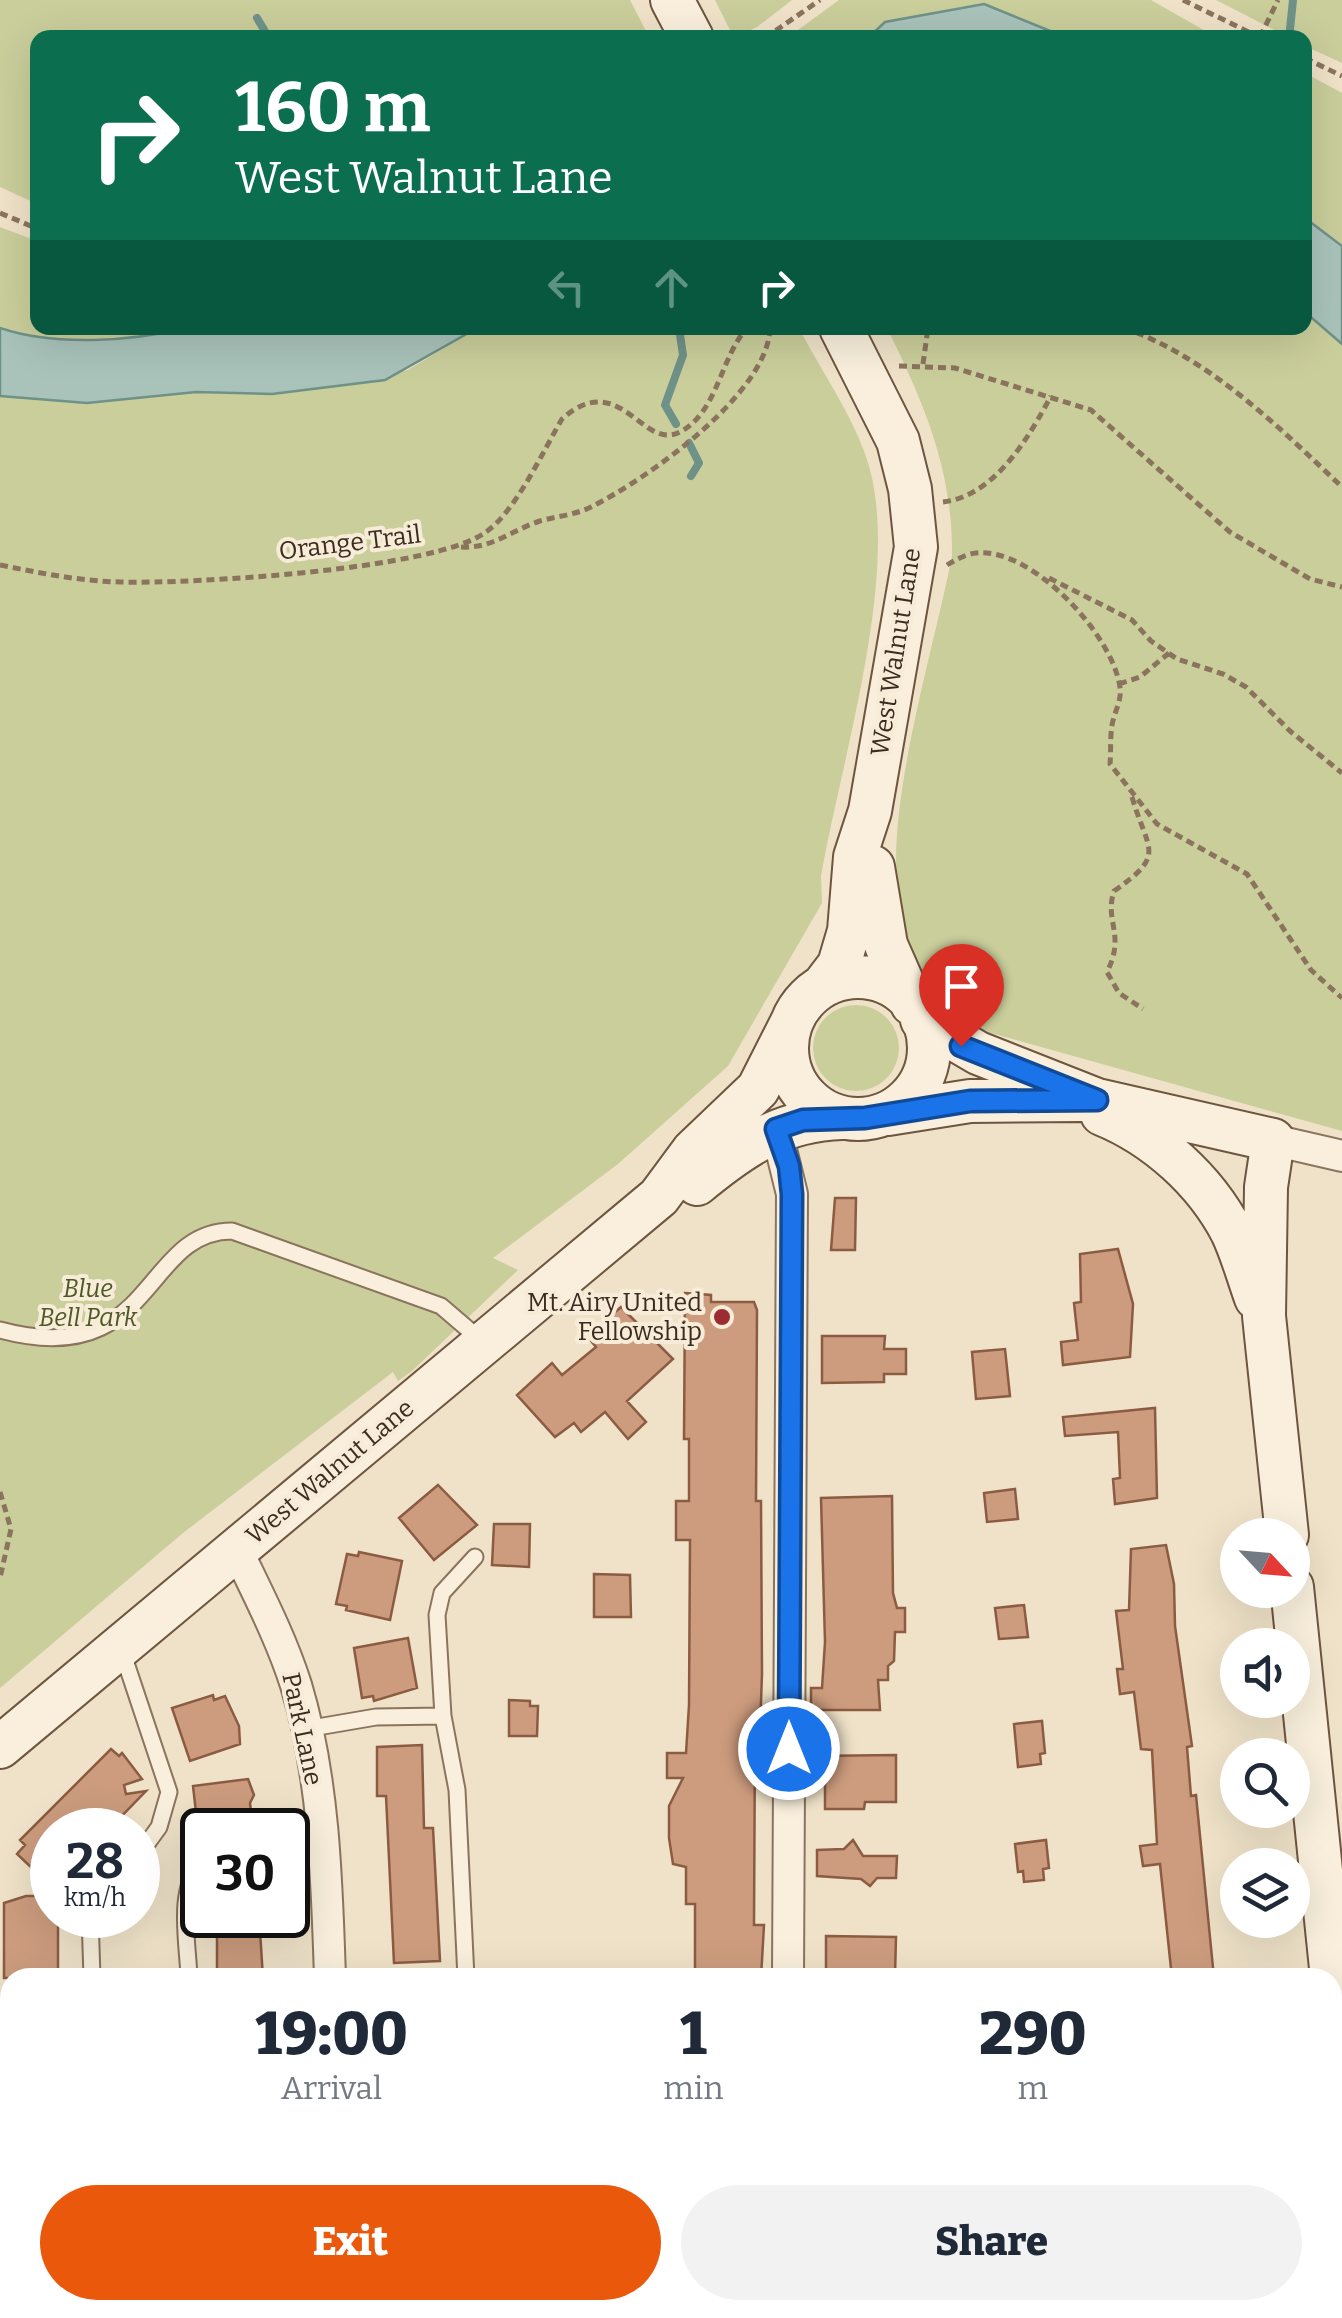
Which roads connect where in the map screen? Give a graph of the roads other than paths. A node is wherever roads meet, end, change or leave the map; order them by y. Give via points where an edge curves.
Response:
1 (672, 0) edge
2 (688, 30) edge
3 (845, 335) edge
4 (870, 811) junction
5 (823, 986) junction
6 (918, 1012) junction
7 (792, 1022) junction
8 (1044, 1100) junction
9 (1097, 1100) junction
10 (887, 1114) junction
11 (842, 1118) junction
12 (776, 1129) junction
13 (1273, 1140) junction
14 (1342, 1156) edge
15 (658, 1197) junction
16 (1264, 1316) junction
17 (0, 1330) edge
18 (484, 1343) junction
19 (1285, 1518) edge
20 (237, 1550) junction
21 (475, 1557) dead end
22 (1294, 1608) edge
23 (120, 1647) junction
24 (443, 1716) junction
25 (306, 1729) junction
26 (0, 1747) edge
27 (160, 1823) edge
28 (310, 1851) edge
29 (322, 1851) junction
30 (91, 1938) edge
31 (188, 1938) edge
32 (92, 1968) edge
33 (189, 1968) edge
34 (329, 1968) edge
35 (465, 1968) edge
36 (788, 1968) edge
37 (1331, 1968) edge

1 - 2 street
3 - 4 street, West Walnut Lane via 890,423 910,489 916,548
4 - 5 street, West Walnut Lane via 855,857 846,948
4 - 6 street, West Walnut Lane via 882,930
5 - 6 street via 850,977 879,980
5 - 7 street
6 - 9 street via 961,1046
6 - 10 street via 929,1050 921,1081
7 - 11 street via 786,1052 794,1082 814,1105
7 - 15 street, West Walnut Lane via 758,1089
8 - 9 street
8 - 10 street via 970,1101
8 - 16 street via 1126,1126 1196,1181 1232,1232
9 - 13 street
10 - 11 street
11 - 12 street, West Walnut Lane
12 - 15 street, West Walnut Lane via 695,1185
12 - 36 street via 792,1194
13 - 14 street
13 - 16 street
15 - 18 street, West Walnut Lane
16 - 19 street
17 - 18 lane via 44,1338 95,1331 145,1295 196,1238 232,1231 442,1306
18 - 20 street, West Walnut Lane
20 - 23 street, West Walnut Lane
20 - 25 street, Park Lane via 285,1653
21 - 24 lane via 442,1593 437,1615
22 - 37 street
23 - 26 street, West Walnut Lane
23 - 27 lane via 169,1792
24 - 25 lane via 376,1717
24 - 35 lane via 456,1790
25 - 29 street, Park Lane
28 - 29 lane
29 - 34 street, Park Lane
30 - 32 lane
31 - 33 lane

